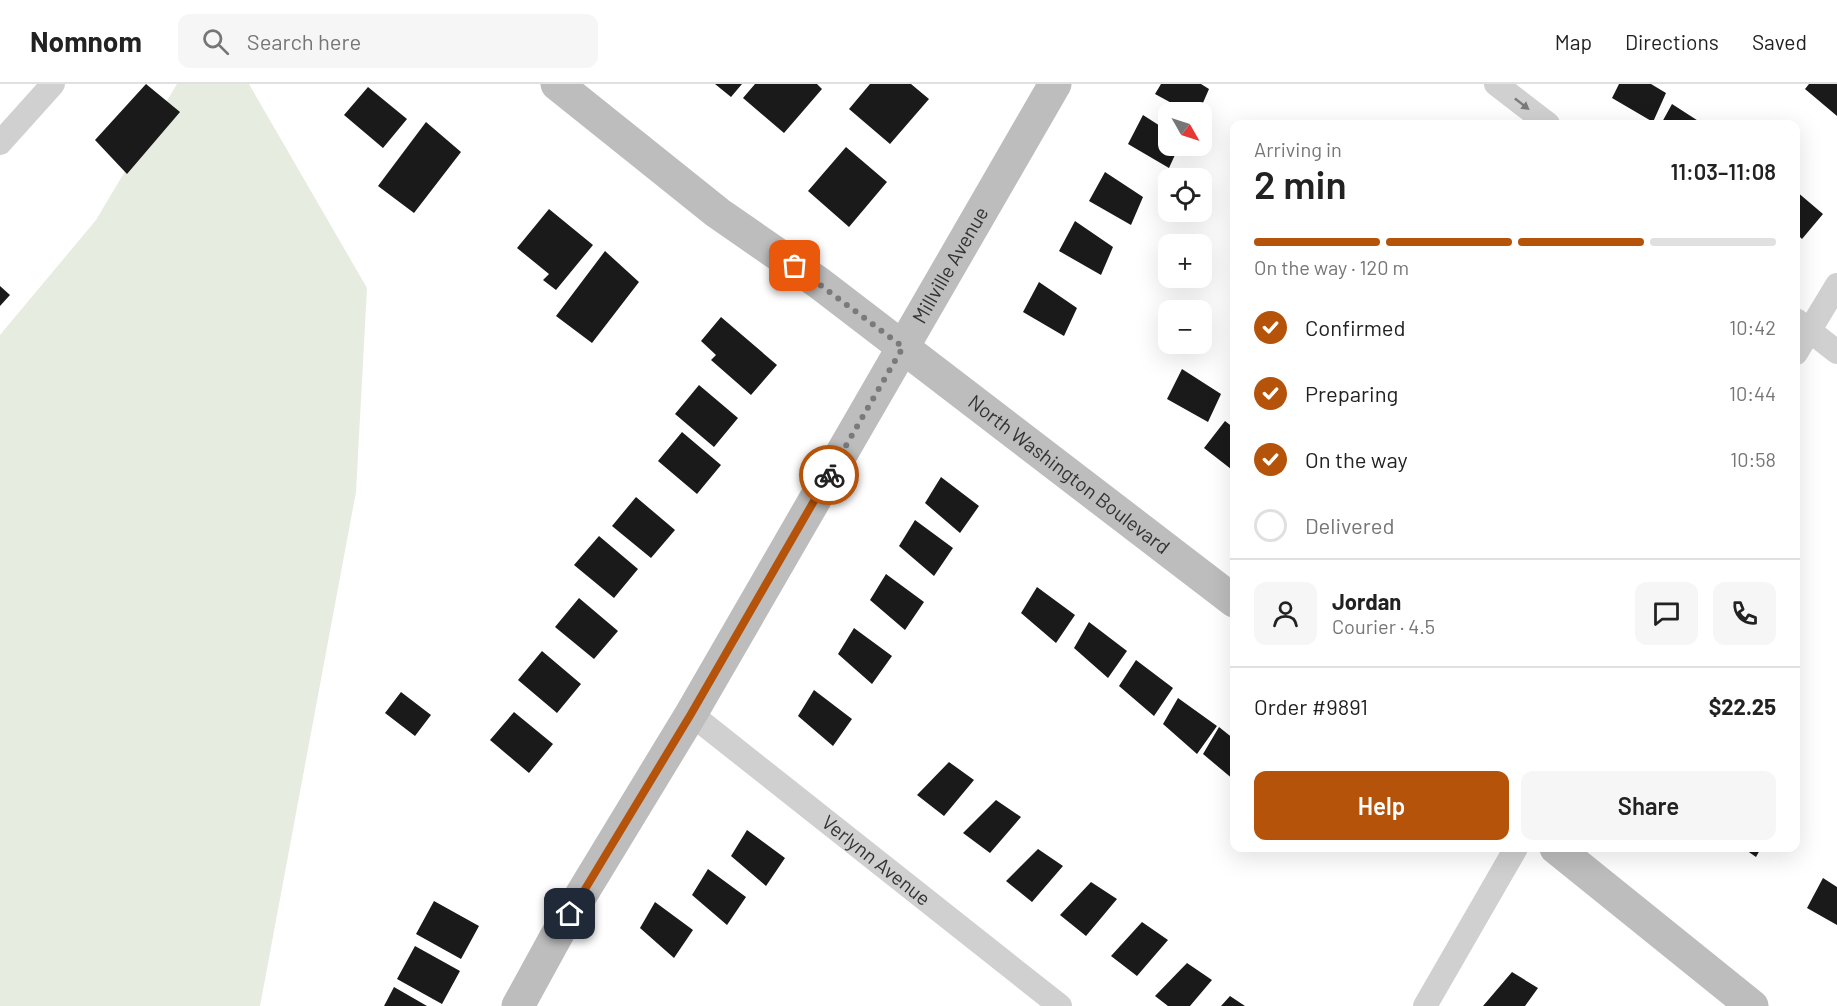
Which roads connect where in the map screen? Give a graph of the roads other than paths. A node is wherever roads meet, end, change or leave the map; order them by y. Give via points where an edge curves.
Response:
1 (53, 84) edge
2 (1055, 84) edge
3 (1496, 84) edge
4 (562, 86) edge
5 (1543, 120) edge
6 (0, 143) edge
7 (1837, 285) edge
8 (1802, 325) edge
9 (903, 347) junction
10 (1837, 352) edge
11 (1230, 598) edge
12 (691, 714) junction
13 (1514, 852) edge
14 (1561, 852) edge
15 (518, 1006) edge
16 (1060, 1006) edge
17 (1425, 1006) edge
18 (1752, 1006) edge

1 - 6 street
2 - 9 street, Millville Avenue
3 -> 5 street
4 - 9 street, North Washington Boulevard via 718,213
7 - 8 street
8 - 10 street
9 - 11 street, North Washington Boulevard
9 - 12 street, Millville Avenue
12 - 15 street, Millville Avenue
12 - 16 street, Verlynn Avenue
13 - 17 street
14 - 18 street

